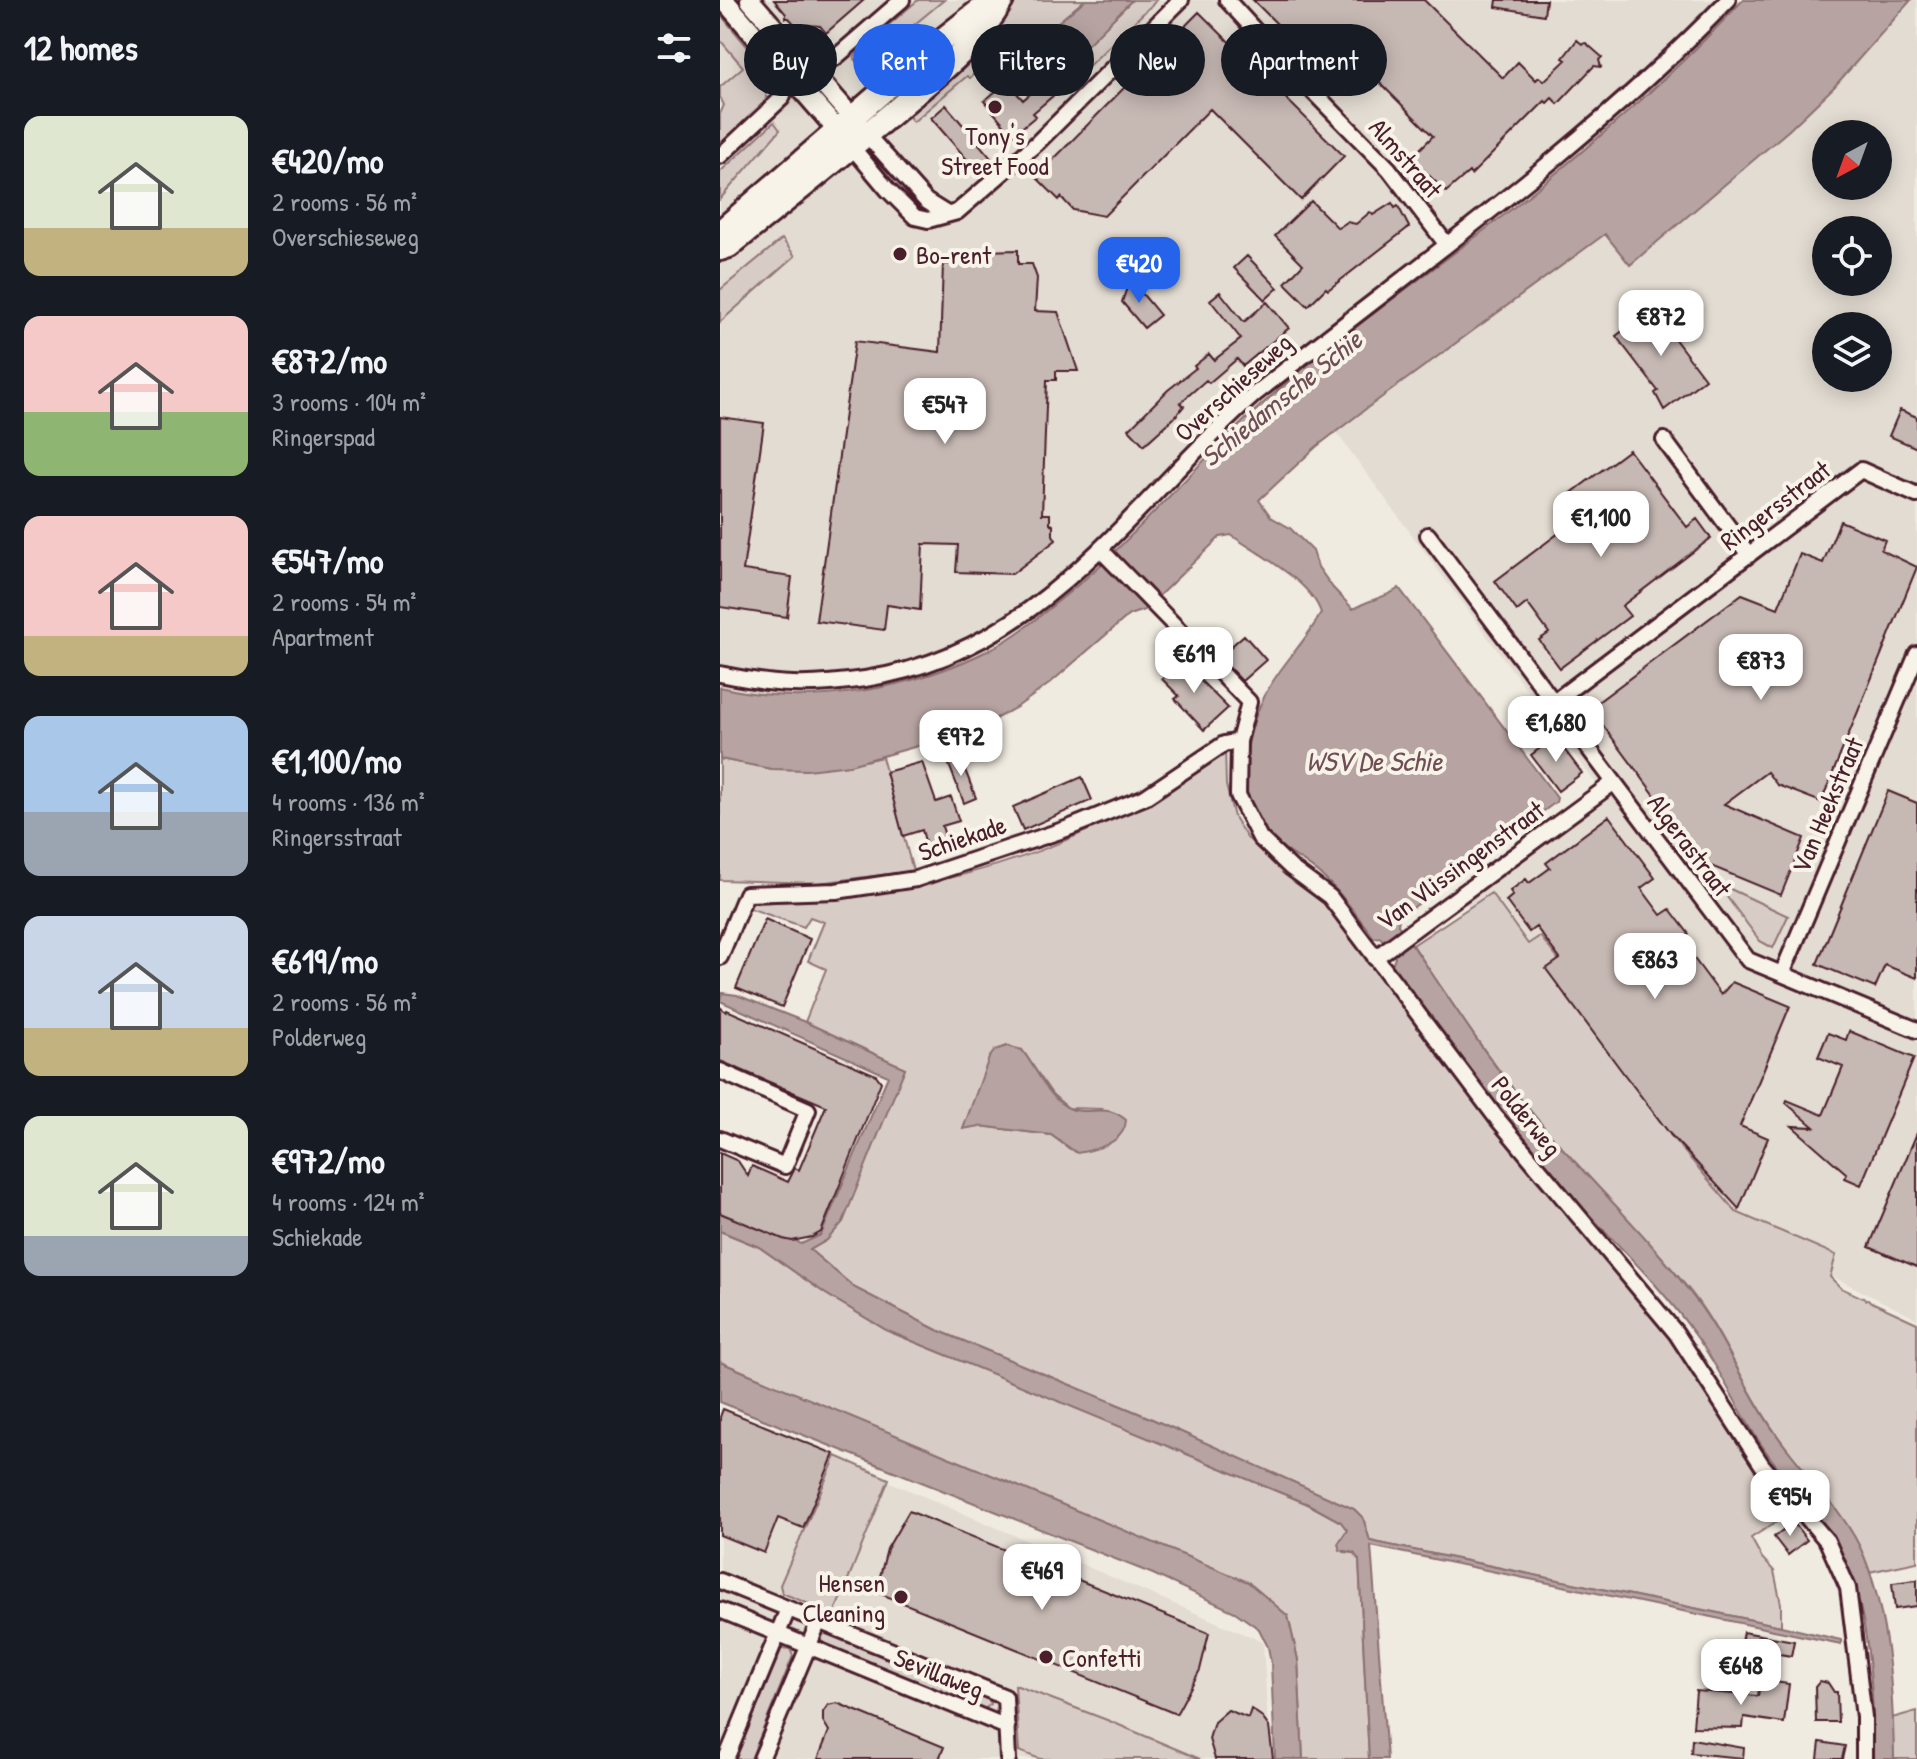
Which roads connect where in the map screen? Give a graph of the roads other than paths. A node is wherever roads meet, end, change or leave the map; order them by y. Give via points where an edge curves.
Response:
1 (724, 0) edge
2 (750, 0) edge
3 (902, 0) edge
4 (993, 0) edge
5 (1002, 0) edge
6 (1181, 0) edge
7 (1227, 0) edge
8 (1728, 0) edge
9 (745, 24) edge
10 (771, 24) edge
11 (837, 56) edge
12 (783, 96) edge
13 (811, 96) edge
14 (831, 96) edge
15 (853, 133) junction
16 (720, 156) edge
17 (720, 232) edge
18 (1447, 245) junction
19 (720, 249) edge
20 (1664, 440) dead end
21 (1917, 495) edge
22 (1428, 535) dead end
23 (1103, 552) junction
24 (1749, 555) junction
25 (1917, 654) edge
26 (720, 674) edge
27 (1555, 701) junction
28 (1239, 741) junction
29 (1613, 783) junction
30 (1379, 954) junction
31 (720, 957) edge
32 (1782, 974) junction
33 (1917, 1030) edge
34 (720, 1071) edge
35 (720, 1139) edge
36 (720, 1581) edge
37 (788, 1609) junction
38 (720, 1610) edge
39 (819, 1621) junction
40 (777, 1633) junction
41 (809, 1646) junction
42 (1007, 1727) junction
43 (726, 1759) edge
44 (761, 1759) edge
45 (1008, 1759) edge
46 (1864, 1759) edge

1 - 9 street
2 - 10 street
3 - 11 street
4 - 15 main road via 953,31
5 - 15 main road via 955,59
6 - 15 street via 964,208 928,220 915,217 888,190
7 - 18 street, Almstraat via 1389,169
8 - 18 street, Overschieseweg via 1624,98
12 - 16 street
13 - 15 street
14 - 15 street
15 - 17 main road
15 - 19 main road
18 - 23 street, Overschieseweg via 1255,394
20 - 24 street
21 - 24 street, Ringersstraat via 1861,470
22 - 27 street, Algerastraat
23 - 26 street, Overschieseweg via 1021,617 937,661 886,676 801,686
23 - 28 street, Polderweg via 1249,702
24 - 27 street, Ringersstraat
25 - 32 street, Van Heekstraat
27 - 29 street, Algerastraat
28 - 30 street, Polderweg via 1238,795 1260,838 1330,897
28 - 31 street, Schiekade via 1224,744 1145,797 916,879 836,891 746,894
29 - 30 street, Van Vlissingenstraat
29 - 32 street, Algerastraat via 1748,960
30 - 46 street, Polderweg via 1495,1116 1676,1333 1762,1465 1827,1541 1848,1588
32 - 33 street, Algerastraat
34 - 35 street via 808,1110 785,1166
36 - 37 street, Sevillaweg
37 - 39 street, Sevillaweg
37 - 40 street
38 - 40 street, Sevillaweg
39 - 41 street
39 - 42 street, Sevillaweg via 1005,1697
40 - 41 street, Sevillaweg
40 - 43 street
41 - 42 street, Sevillaweg
41 - 44 street
42 - 45 street

